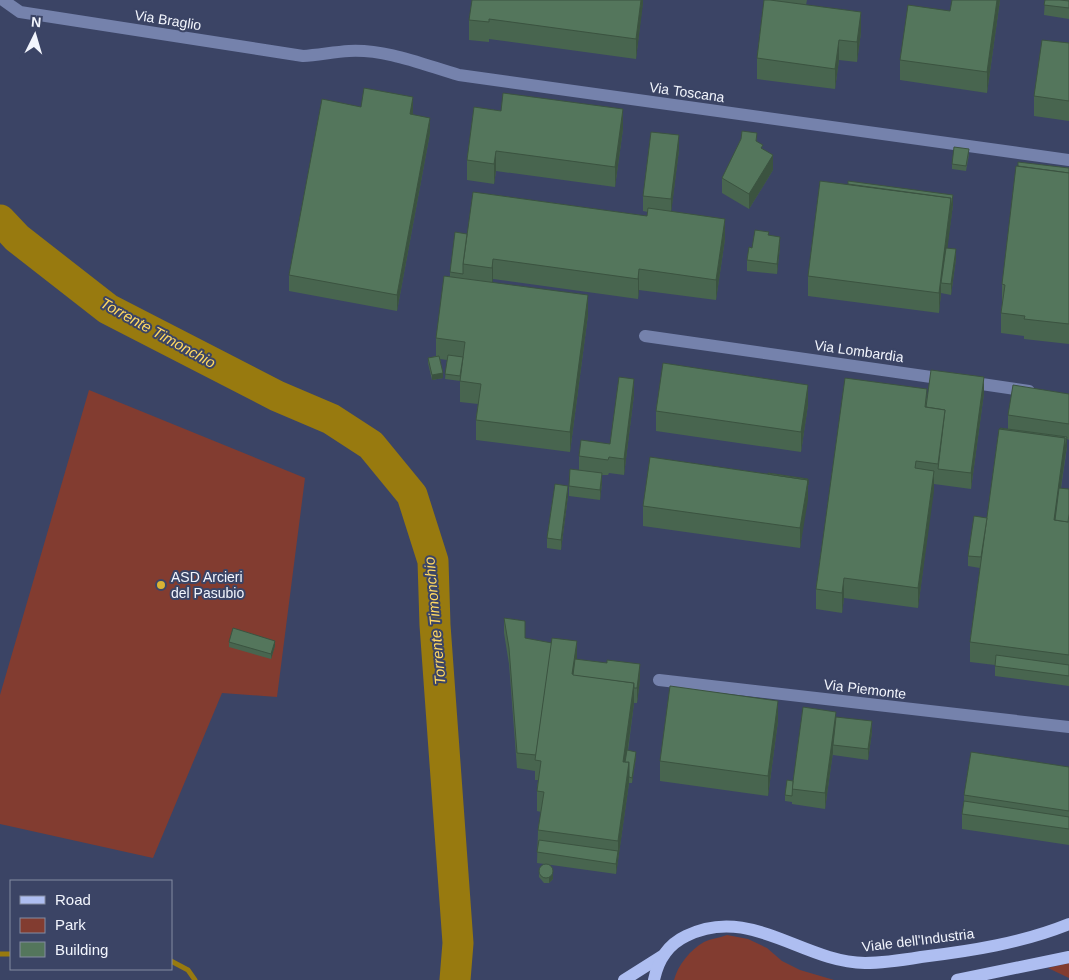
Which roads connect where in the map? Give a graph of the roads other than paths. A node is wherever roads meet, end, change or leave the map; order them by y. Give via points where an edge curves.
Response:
1 (3, 0) edge
2 (303, 56) joint
3 (1069, 160) edge
4 (646, 336) dead end
5 (1040, 392) edge
6 (658, 680) dead end
7 (1069, 727) edge
8 (1069, 924) edge
9 (662, 956) junction
10 (1069, 957) edge
11 (624, 980) edge
12 (654, 980) edge
13 (957, 980) edge

1 - 2 street, Via Braglio via 20,12
2 - 3 street, Via Toscana via 350,51 380,54 410,59 459,75
4 - 5 street, Via Lombardia
6 - 7 street, Via Piemonte
8 - 9 main road, Viale dell'Industria via 1036,936 975,949 866,963 832,958 752,928 720,927 694,932 679,939
9 - 11 main road, Viale dell'Industria
9 - 12 main road, Viale dell'Industria
10 - 13 main road

